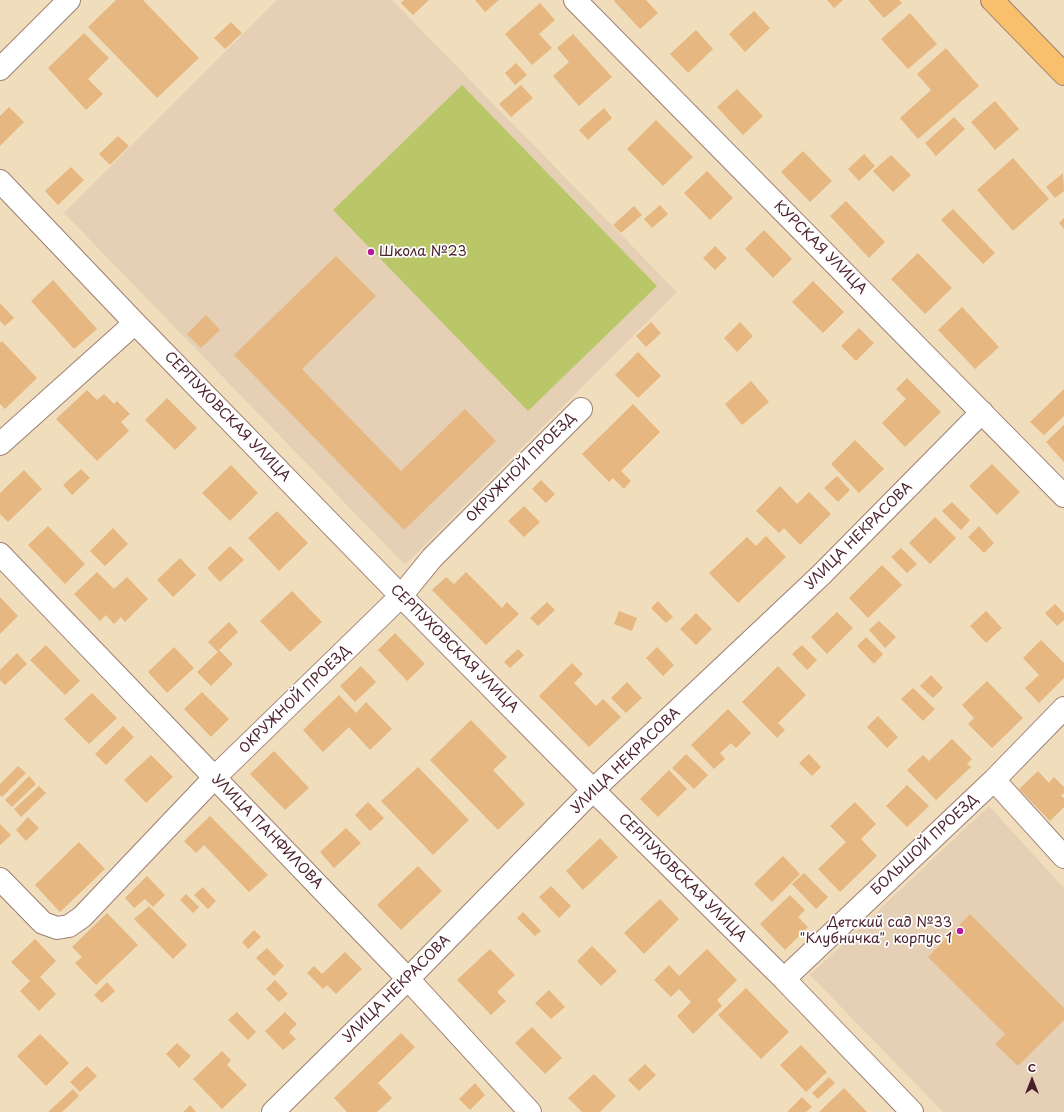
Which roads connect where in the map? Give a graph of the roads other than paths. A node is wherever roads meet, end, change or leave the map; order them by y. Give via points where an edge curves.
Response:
1 (69, 0) edge
2 (575, 0) edge
3 (992, 0) edge
4 (0, 69) edge
5 (1064, 74) edge
6 (0, 181) edge
7 (136, 323) junction
8 (581, 409) dead end
9 (982, 412) junction
10 (0, 444) edge
11 (1064, 496) edge
12 (0, 554) edge
13 (401, 596) junction
14 (1064, 708) edge
15 (215, 777) junction
16 (994, 780) junction
17 (594, 790) junction
18 (1064, 857) edge
19 (0, 879) edge
20 (408, 979) junction
21 (784, 979) junction
22 (273, 1112) edge
23 (530, 1112) edge
24 (912, 1112) edge

1 - 4 street
2 - 9 street, КУРСКАЯ УЛИЦА
3 - 5 main road
6 - 7 street, СЕРПУХОВСКАЯ УЛИЦА
7 - 10 street
7 - 13 street, СЕРПУХОВСКАЯ УЛИЦА
8 - 13 street, ОКРУЖНОЙ ПРОЕЗД via 432,558
9 - 11 street, КУРСКАЯ УЛИЦА
9 - 17 street, УЛИЦА НЕКРАСОВА via 822,575
12 - 15 street, УЛИЦА ПАНФИЛОВА
13 - 15 street, ОКРУЖНОЙ ПРОЕЗД
13 - 17 street, СЕРПУХОВСКАЯ УЛИЦА
14 - 16 street, БОЛЬШОЙ ПРОЕЗД
15 - 19 street, ОКРУЖНОЙ ПРОЕЗД via 82,917 69,926 57,928 42,923
15 - 20 street, УЛИЦА ПАНФИЛОВА
16 - 18 street
16 - 21 street, БОЛЬШОЙ ПРОЕЗД
17 - 20 street, УЛИЦА НЕКРАСОВА
17 - 21 street, СЕРПУХОВСКАЯ УЛИЦА
20 - 22 street, УЛИЦА НЕКРАСОВА
20 - 23 street, УЛИЦА ПАНФИЛОВА
21 - 24 street, СЕРПУХОВСКАЯ УЛИЦА

